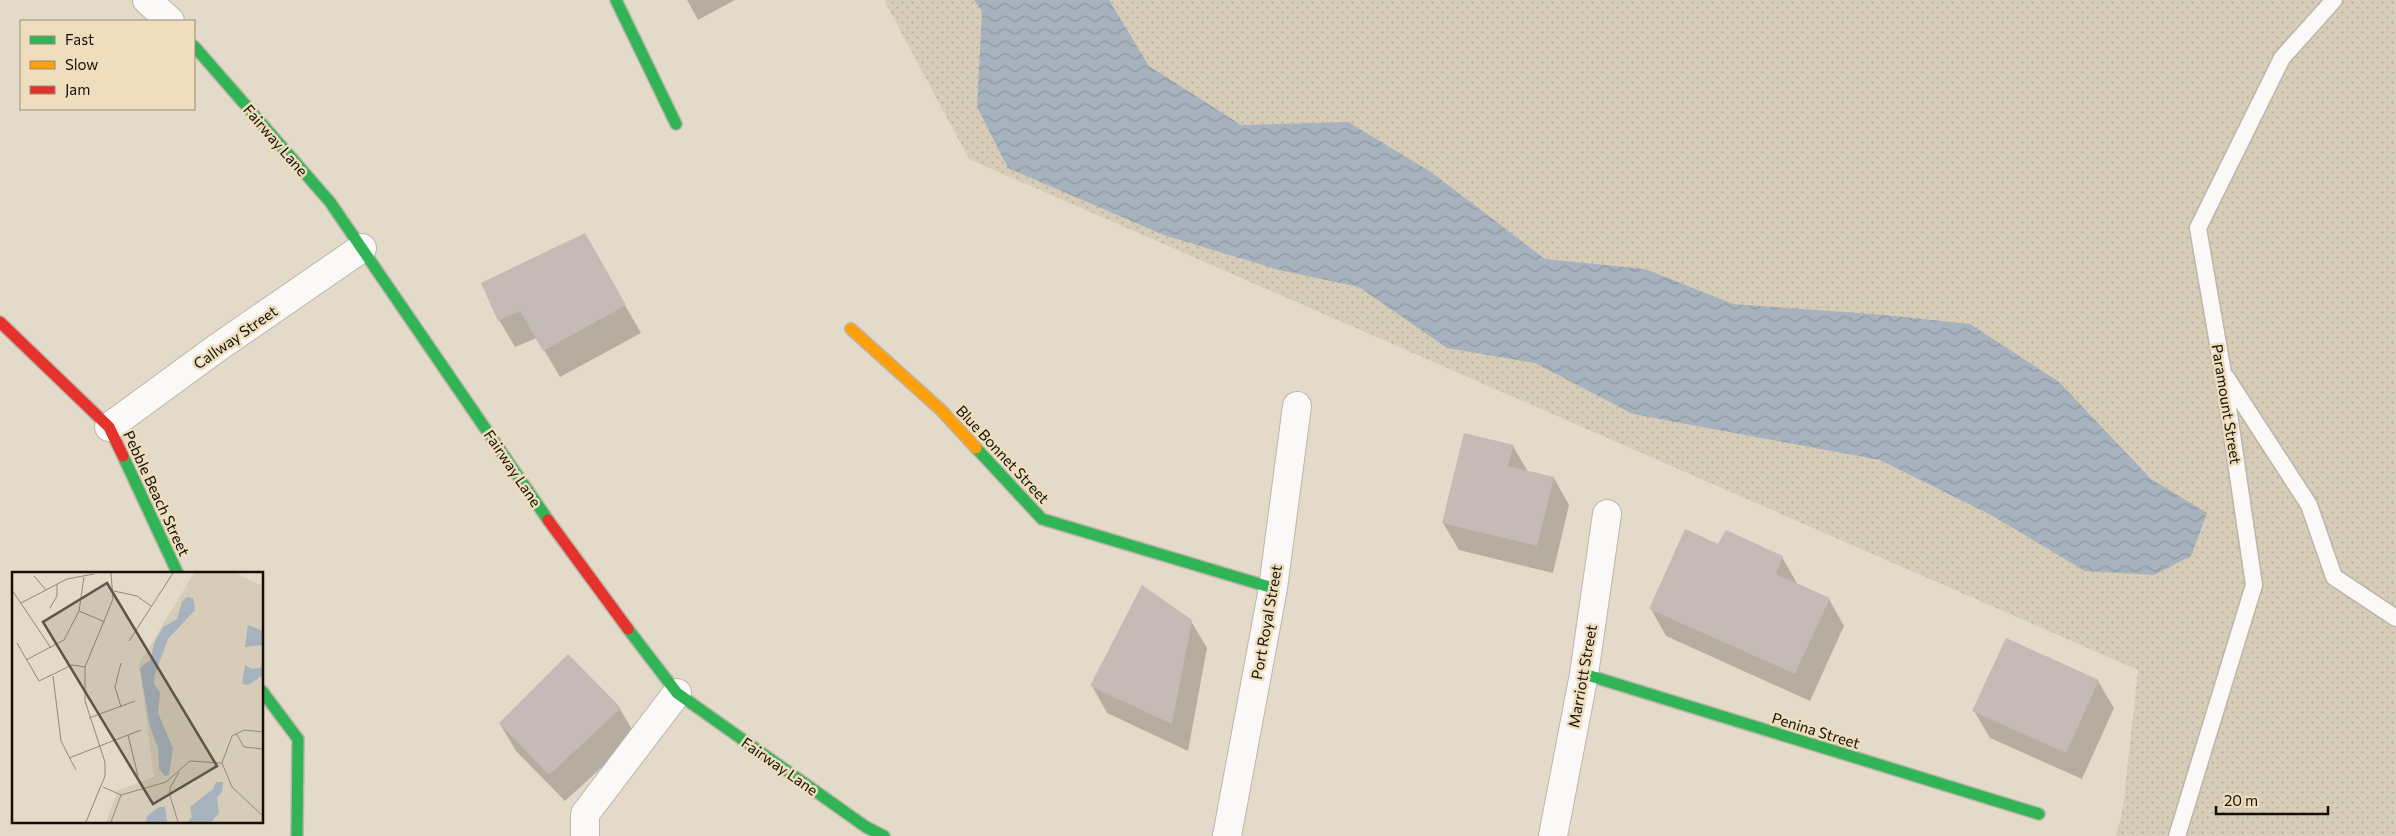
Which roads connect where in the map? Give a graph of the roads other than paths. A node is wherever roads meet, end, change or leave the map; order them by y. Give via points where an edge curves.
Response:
1 (148, 0) edge
2 (616, 0) edge
3 (2334, 0) edge
4 (169, 20) edge
5 (195, 47) edge
6 (676, 124) dead end
7 (362, 248) junction
8 (0, 322) edge
9 (851, 329) dead end
10 (2224, 374) junction
11 (1297, 406) dead end
12 (109, 428) junction
13 (1608, 514) dead end
14 (177, 572) edge
15 (1273, 588) junction
16 (2396, 618) edge
17 (1584, 674) junction
18 (677, 693) junction
19 (264, 694) edge
20 (2040, 814) dead end
21 (297, 836) edge
22 (585, 836) edge
23 (884, 836) edge
24 (1227, 836) edge
25 (1553, 836) edge
26 (2177, 836) edge

1 - 4 street
2 - 6 street
3 - 10 lane, Paramount Street via 2282,58 2198,228
5 - 7 street, Fairway Lane via 330,202
7 - 12 street, Callway Street via 217,348
7 - 18 street, Fairway Lane via 569,551
8 - 12 street, Pebble Beach Street
9 - 15 street, Blue Bonnet Street via 941,410 1042,519
10 - 16 lane via 2309,505 2334,577
10 - 26 lane, Paramount Street via 2254,585
11 - 15 street, Port Royal Street
12 - 14 street, Pebble Beach Street
13 - 17 street, Marriott Street
15 - 24 street, Port Royal Street
17 - 20 street, Penina Street
17 - 25 street, Marriott Street
18 - 22 street via 585,814
18 - 23 street, Fairway Lane via 866,828
19 - 21 street via 298,740

